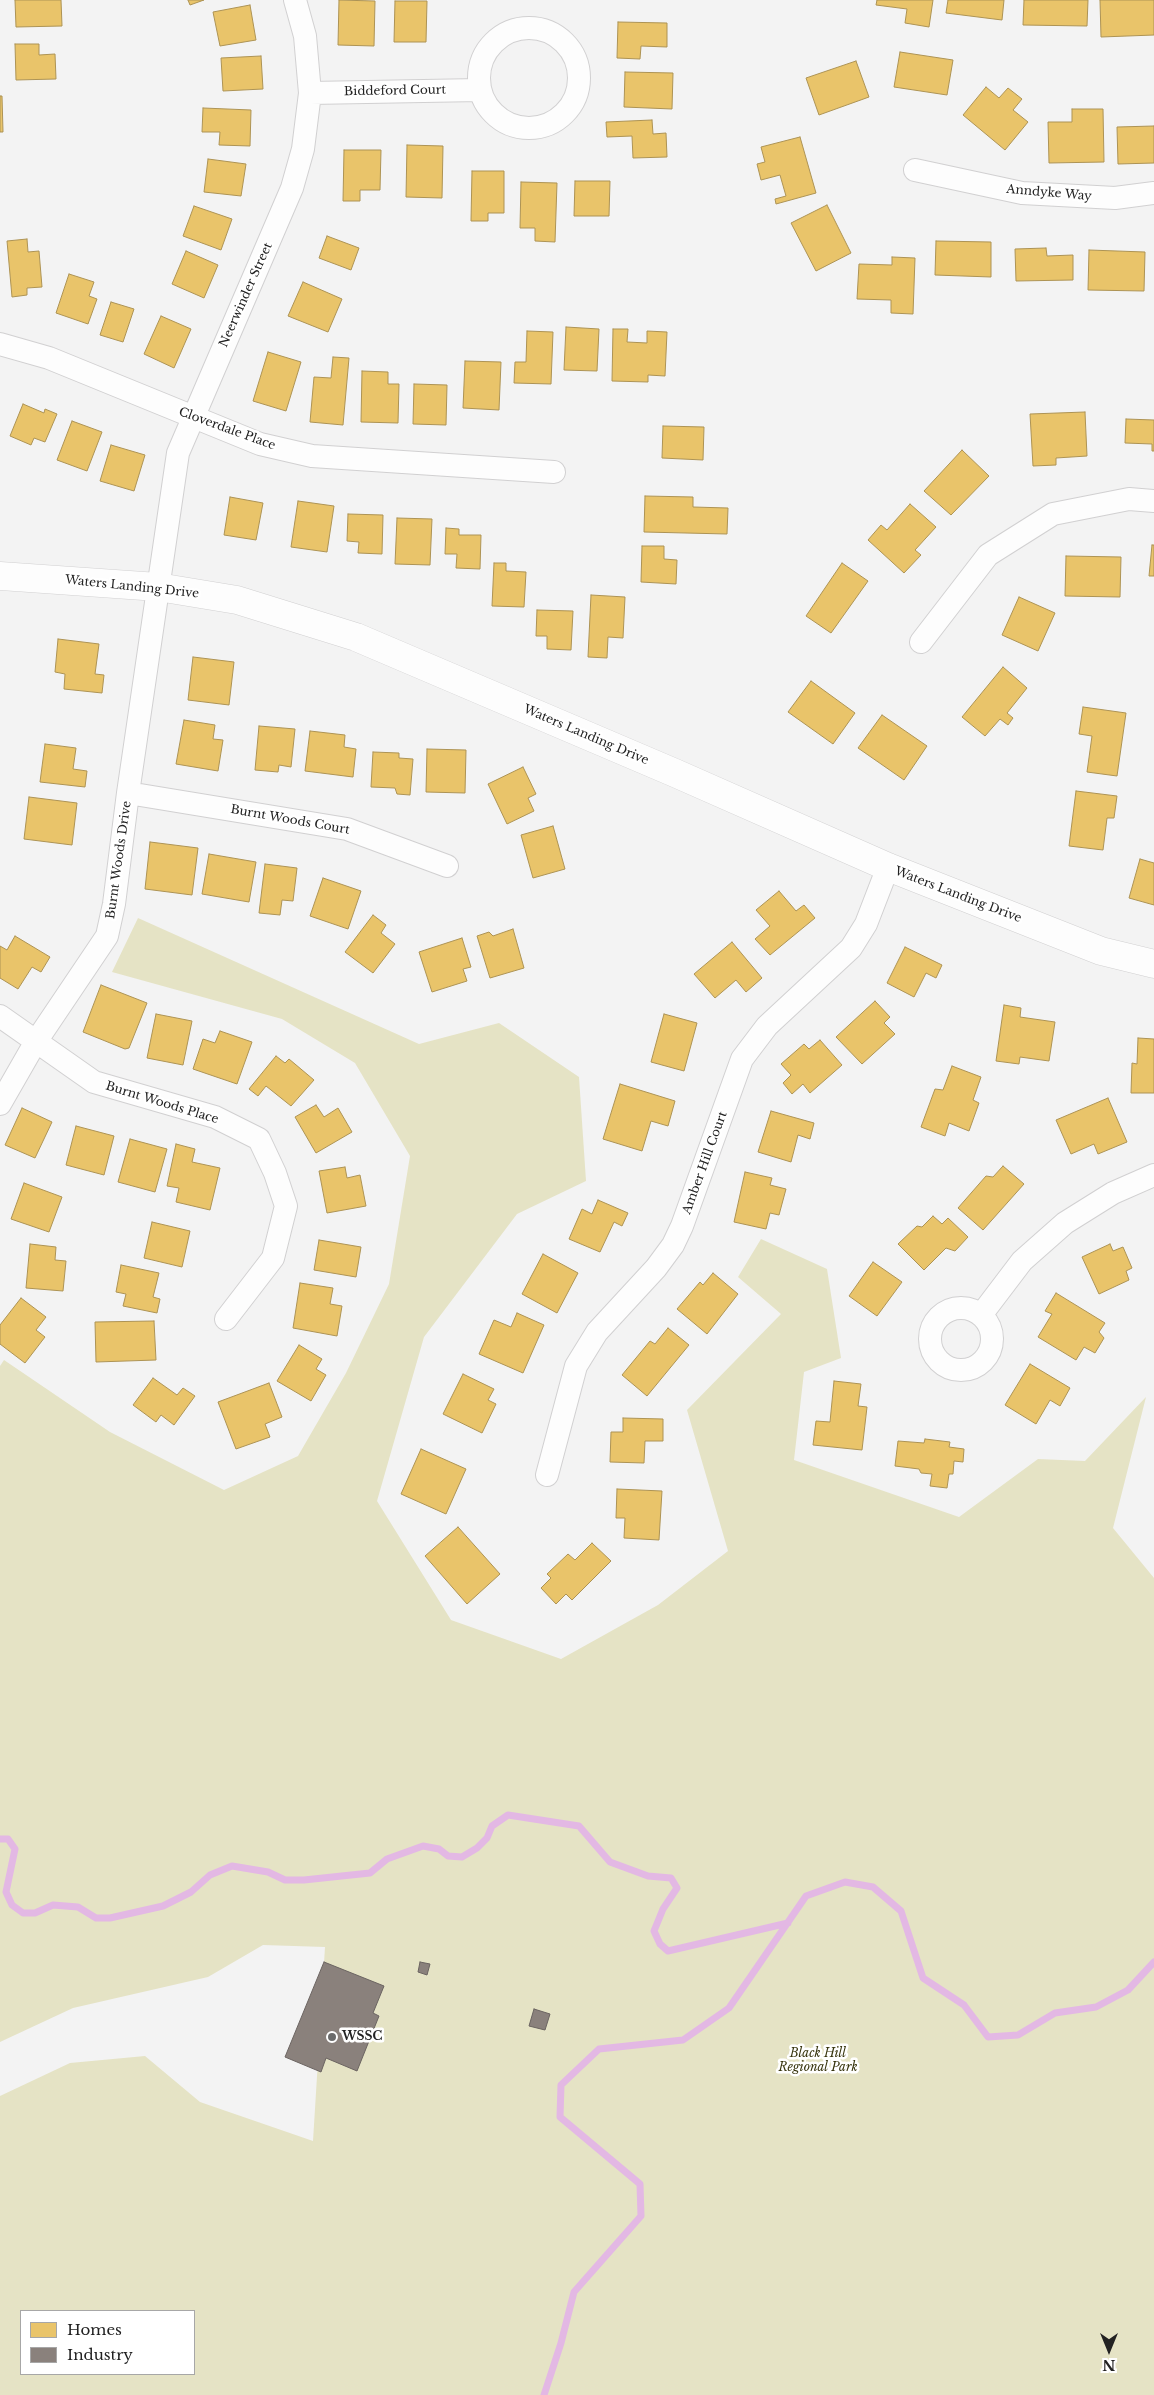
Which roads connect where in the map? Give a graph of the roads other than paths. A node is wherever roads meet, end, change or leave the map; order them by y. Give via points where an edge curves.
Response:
1 (295, 0) edge
2 (480, 90) junction
3 (310, 93) junction
4 (915, 170) dead end
5 (1154, 193) edge
6 (0, 344) edge
7 (192, 418) junction
8 (554, 472) dead end
9 (1154, 501) edge
10 (0, 576) edge
11 (158, 587) junction
12 (921, 642) dead end
13 (128, 793) junction
14 (447, 866) dead end
15 (888, 867) junction
16 (1154, 964) edge
17 (0, 1016) edge
18 (35, 1043) junction
19 (0, 1104) edge
20 (1154, 1175) edge
21 (981, 1315) dead end
22 (226, 1319) dead end
23 (546, 1475) dead end

1 - 3 street, Neerwinder Street via 306,36
2 - 2 street via 479,73 488,51 505,34 521,29 537,29 552,34 566,44 574,58 577,91 559,118 544,125 528,128 512,125 497,117
2 - 3 street, Biddeford Court
3 - 7 street, Neerwinder Street via 303,149 292,188
4 - 5 street, Anndyke Way via 1022,193 1115,198
6 - 7 street, Cloverdale Place via 49,358
7 - 8 street, Cloverdale Place via 260,444 312,456
7 - 11 street, Neerwinder Street via 178,453
9 - 12 street via 1128,499 1054,514 988,555
10 - 11 street, Waters Landing Drive
11 - 13 street, Burnt Woods Drive
11 - 15 street, Waters Landing Drive via 237,600 356,637
13 - 14 street, Burnt Woods Court via 348,829
13 - 18 street, Burnt Woods Drive via 107,936
15 - 16 street, Waters Landing Drive via 1102,951
15 - 23 street, Amber Hill Court via 866,924 851,948 767,1026 742,1059 673,1245 597,1332 576,1366
17 - 18 street, Burnt Woods Place
18 - 19 street, Burnt Woods Drive
18 - 22 street, Burnt Woods Place via 94,1082 216,1117 259,1139 286,1206 273,1258
20 - 21 street via 1113,1193 1065,1223 1022,1261

